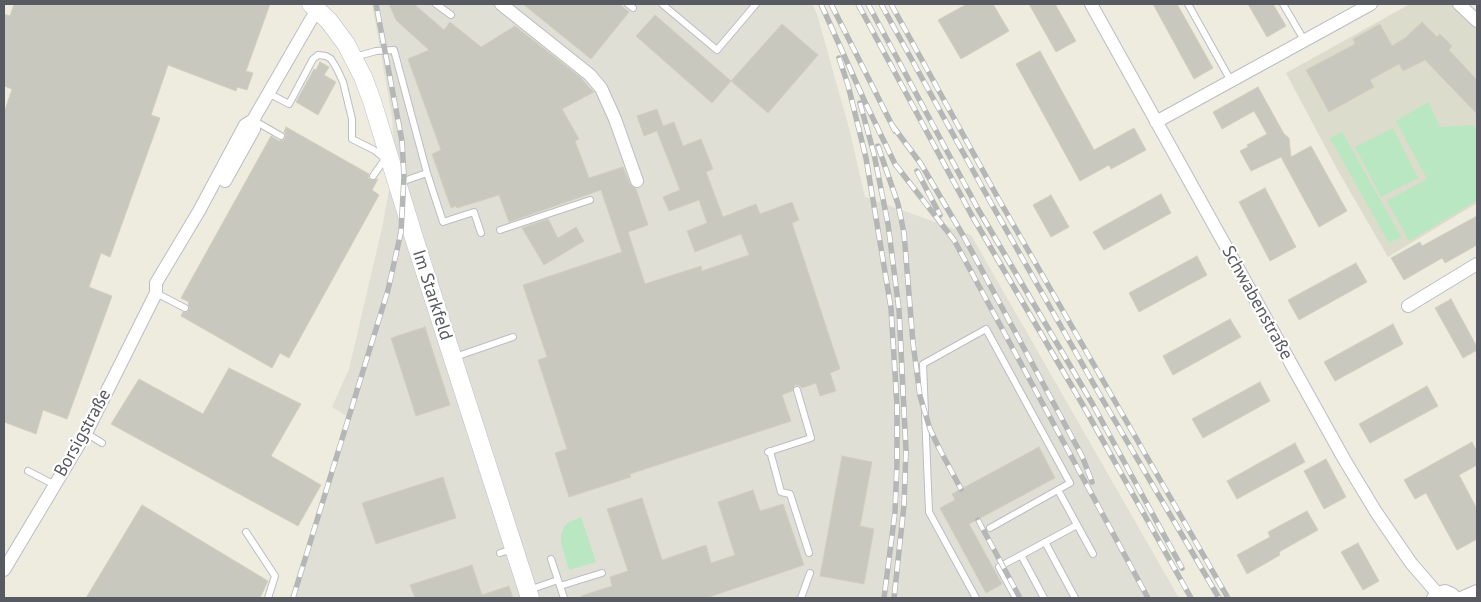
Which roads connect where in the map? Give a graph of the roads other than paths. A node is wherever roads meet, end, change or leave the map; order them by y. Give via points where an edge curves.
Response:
1 (436, 4) edge
2 (501, 4) edge
3 (662, 4) edge
4 (756, 4) edge
5 (1091, 4) edge
6 (1188, 4) edge
7 (1283, 4) edge
8 (1371, 4) edge
9 (1459, 4) edge
10 (316, 5) edge
11 (451, 15) dead end
12 (1477, 21) edge
13 (1304, 40) junction
14 (354, 58) junction
15 (1231, 80) junction
16 (268, 93) junction
17 (253, 120) junction
18 (1156, 122) junction
19 (281, 136) dead end
20 (388, 158) junction
21 (427, 174) junction
22 (373, 176) dead end
23 (638, 181) dead end
24 (398, 183) junction
25 (590, 200) dead end
26 (500, 230) dead end
27 (481, 233) dead end
28 (1477, 264) edge
29 (156, 293) junction
30 (1408, 306) dead end
31 (185, 308) dead end
32 (513, 338) dead end
33 (452, 358) junction
34 (797, 390) dead end
35 (86, 433) junction
36 (102, 443) dead end
37 (28, 471) dead end
38 (55, 485) junction
39 (1058, 490) junction
40 (1077, 524) junction
41 (990, 528) dead end
42 (246, 532) dead end
43 (1045, 542) junction
44 (809, 553) dead end
45 (1093, 554) dead end
46 (1021, 555) junction
47 (551, 559) dead end
48 (4, 570) edge
49 (602, 573) dead end
50 (810, 573) dead end
51 (559, 583) junction
52 (529, 594) edge
53 (1435, 596) edge
54 (268, 598) edge
55 (564, 598) edge
56 (801, 598) edge
57 (976, 598) edge
58 (1016, 598) edge
59 (1044, 598) edge
60 (1076, 598) edge
61 (1456, 598) edge

1 - 11 lane
2 - 23 street via 590,75 601,88
3 - 4 lane via 717,50
5 - 18 street, Schwabenstraße
6 - 15 lane
7 - 13 lane
8 - 13 street
9 - 12 street
10 - 14 main road, Im Starkfeld
10 - 16 street, Borsigstraße
13 - 15 street
14 - 20 main road, Im Starkfeld via 372,101
14 - 21 lane via 376,51 394,50
15 - 18 street
16 - 17 street, Borsigstraße
16 - 20 lane via 289,104 313,59 318,55 326,56 334,64 342,82 352,119 352,139
17 - 19 lane
17 - 29 street, Borsigstraße via 245,126 156,283
18 - 53 street, Schwabenstraße via 1348,466
20 - 22 lane
20 - 24 main road, Im Starkfeld
21 - 24 lane
21 - 27 lane via 443,222 474,212
24 - 33 main road, Im Starkfeld
25 - 26 lane
28 - 30 street
29 - 31 lane
29 - 35 street, Borsigstraße
32 - 33 lane
33 - 52 main road, Im Starkfeld via 507,551
34 - 44 lane via 811,438 768,452 781,492 790,494
35 - 36 lane
35 - 38 street, Borsigstraße
37 - 38 lane
38 - 48 street, Borsigstraße
39 - 40 lane
39 - 41 lane
39 - 57 lane via 1070,483 986,329 924,364 929,512
40 - 43 lane
40 - 45 lane
42 - 54 lane via 274,576
43 - 46 lane
43 - 60 lane
46 - 58 lane via 999,567
46 - 59 lane
47 - 51 lane
49 - 51 lane
50 - 56 lane
51 - 52 lane
51 - 55 lane
53 - 61 street via 1441,591

